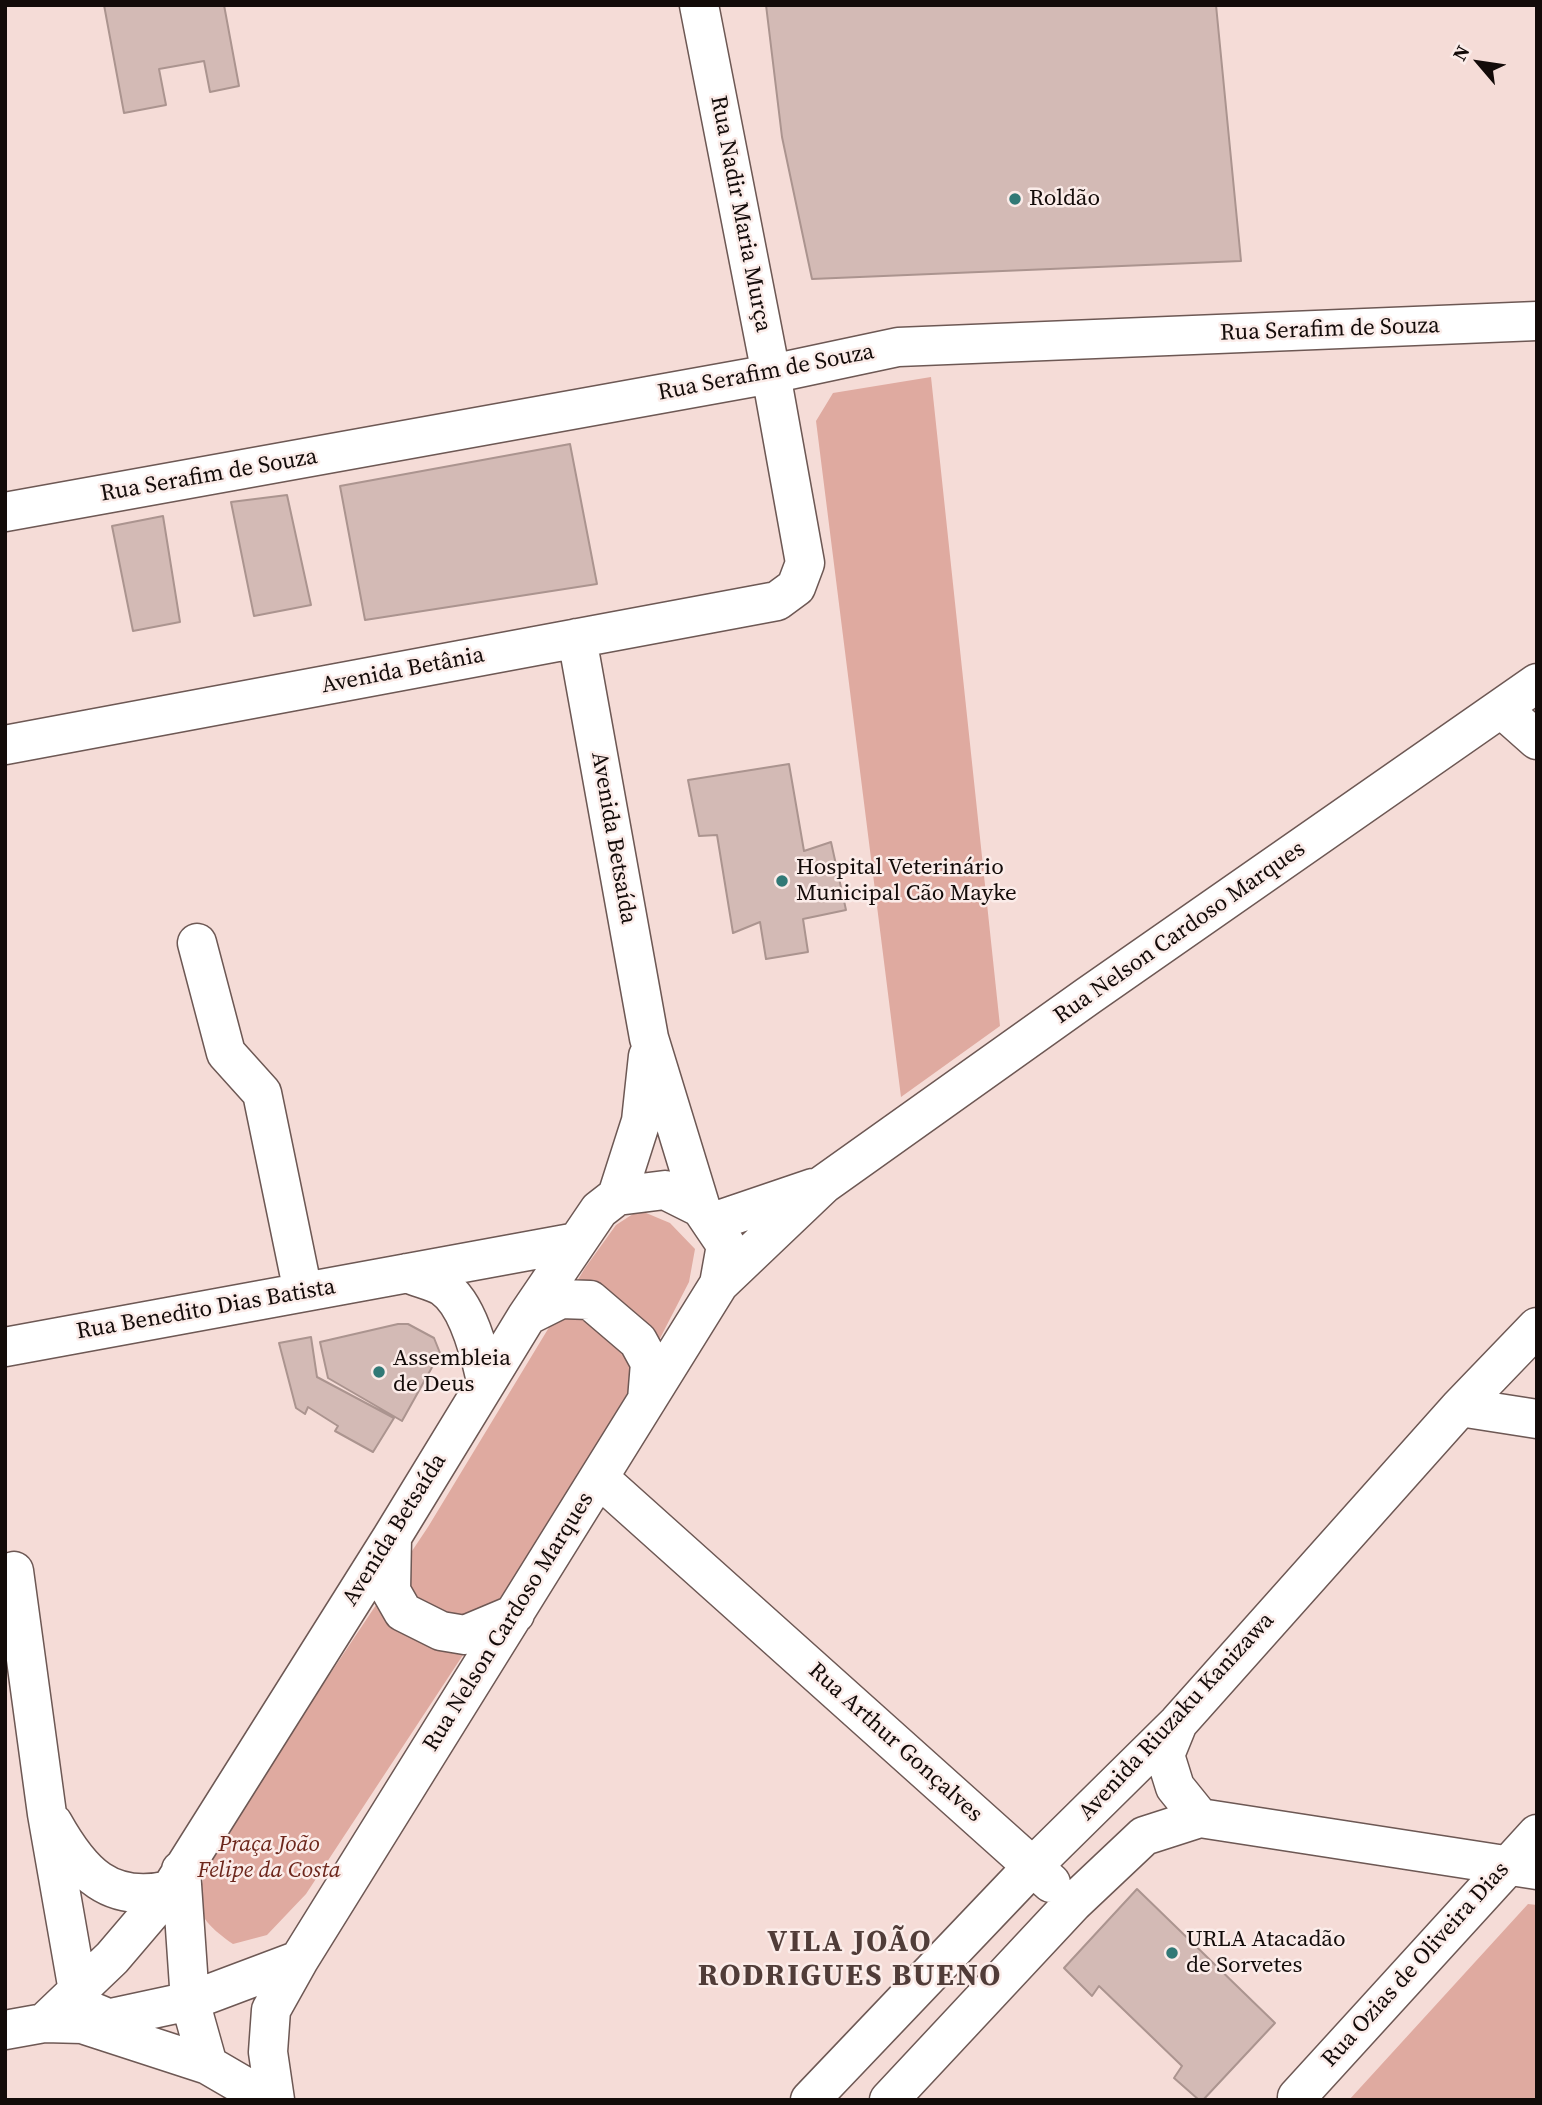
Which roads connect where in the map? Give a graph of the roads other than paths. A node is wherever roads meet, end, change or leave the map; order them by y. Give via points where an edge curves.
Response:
1 (699, 5) edge
2 (1537, 321) edge
3 (771, 374) junction
4 (5, 512) edge
5 (796, 586) joint
6 (577, 638) junction
7 (1537, 683) edge
8 (1502, 709) junction
9 (1537, 740) edge
10 (5, 745) edge
11 (197, 943) dead end
12 (649, 1038) junction
13 (824, 1184) junction
14 (617, 1196) junction
15 (707, 1215) junction
16 (578, 1242) junction
17 (407, 1273) junction
18 (719, 1284) junction
19 (303, 1292) junction
20 (527, 1316) junction
21 (1537, 1327) edge
22 (5, 1347) edge
23 (486, 1381) junction
24 (647, 1400) junction
25 (1460, 1407) junction
26 (1537, 1419) edge
27 (599, 1478) junction
28 (392, 1537) junction
29 (14, 1571) dead end
30 (515, 1614) junction
31 (1178, 1723) junction
32 (47, 1814) junction
33 (1200, 1818) junction
34 (1537, 1835) edge
35 (1033, 1866) junction
36 (1521, 1868) edge
37 (178, 1894) junction
38 (1073, 1903) junction
39 (299, 1959) junction
40 (190, 2001) junction
41 (90, 2011) junction
42 (5, 2030) edge
43 (208, 2065) junction
44 (1297, 2097) dead end
45 (268, 2100) edge
46 (275, 2100) edge
47 (810, 2100) edge
48 (889, 2100) edge

1 - 3 street, Rua Nadir Maria Murça
2 - 3 street, Rua Serafim de Souza via 898,347
3 - 4 street, Rua Serafim de Souza
3 - 5 street, Rua Nadir Maria Murça via 805,562
5 - 6 street, Avenida Betânia via 777,601
6 - 10 street, Avenida Betânia
6 - 12 street, Avenida Betsaída
7 - 8 street, Rua Nelson Cardoso Marques
8 - 9 street
8 - 13 street, Rua Nelson Cardoso Marques
11 - 19 street via 226,1053 262,1093
12 - 14 street, Avenida Betsaída via 641,1121
12 - 15 street, Avenida Betsaída
13 - 15 street, Rua Nelson Cardoso Marques
13 - 18 street, Rua Nelson Cardoso Marques
14 - 15 street via 664,1189
14 - 16 street, Avenida Betsaída via 599,1210
15 - 18 street, Rua Nelson Cardoso Marques via 726,1245
16 - 17 street, Rua Benedito Dias Batista
16 - 20 street, Avenida Betsaída
17 - 19 street, Rua Benedito Dias Batista
17 - 23 street via 444,1288 459,1306 477,1344
18 - 24 street, Rua Nelson Cardoso Marques
19 - 22 street, Rua Benedito Dias Batista
20 - 23 street, Avenida Betsaída
20 - 24 street via 561,1299 590,1300 639,1341 650,1363
21 - 25 street, Avenida Riuzaku Kanizawa
23 - 28 street, Avenida Betsaída
24 - 27 street, Rua Nelson Cardoso Marques
25 - 26 street
25 - 31 street, Avenida Riuzaku Kanizawa
27 - 30 street, Rua Nelson Cardoso Marques
27 - 35 street, Rua Arthur Gonçalves
28 - 30 street via 391,1591 403,1612 441,1631 465,1635
28 - 37 street, Avenida Betsaída
29 - 32 street
30 - 39 street, Rua Nelson Cardoso Marques
31 - 33 street via 1165,1755 1175,1787
31 - 35 street, Avenida Riuzaku Kanizawa
32 - 37 street via 68,1851 107,1886 149,1895
32 - 41 street
33 - 36 street
33 - 38 street via 1144,1836
34 - 36 street, Rua Ozias de Oliveira Dias
35 - 38 street, Rua Arthur Gonçalves
35 - 47 street, Avenida Riuzaku Kanizawa
36 - 44 street, Rua Ozias de Oliveira Dias
37 - 39 street via 197,1950 220,1966 252,1971
37 - 40 street
37 - 41 street, Avenida Betsaída via 112,1958
38 - 48 street
39 - 40 street
39 - 46 street, Rua Nelson Cardoso Marques via 271,2010 268,2052
40 - 41 street
40 - 43 street
41 - 42 street
41 - 43 street
43 - 45 street

